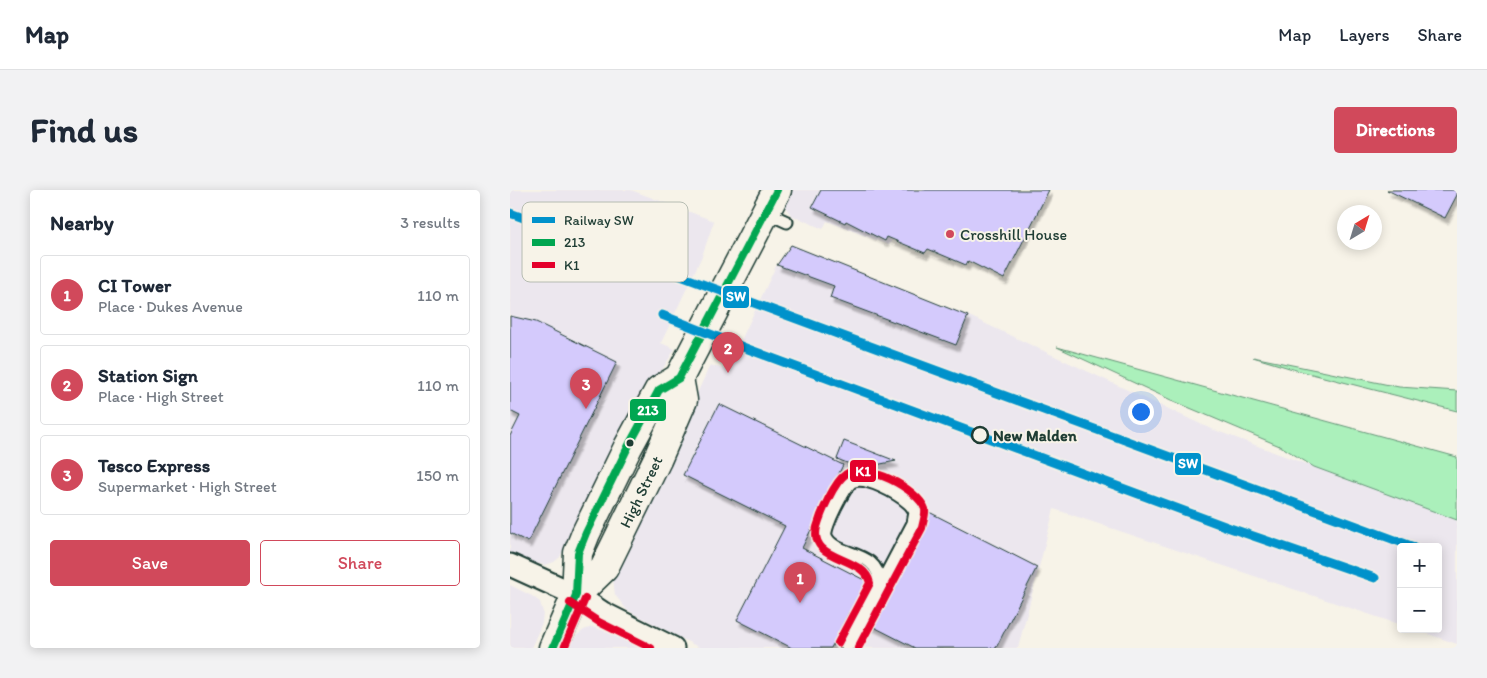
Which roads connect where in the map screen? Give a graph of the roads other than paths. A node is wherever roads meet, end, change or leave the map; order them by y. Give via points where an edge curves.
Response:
1 (776, 208) edge
2 (510, 565) edge
3 (880, 584) junction
4 (576, 595) junction
5 (553, 648) edge
6 (673, 648) edge
7 (847, 648) edge

1 - 4 main road, High Street via 710,317 679,378 659,390 628,447 578,553
2 - 4 street
3 - 3 lane via 876,567 834,545 826,537 825,530 844,491 851,482 859,480 869,480 903,499 915,512 913,523
3 - 7 lane
4 - 5 main road, High Street
4 - 6 street via 603,613

